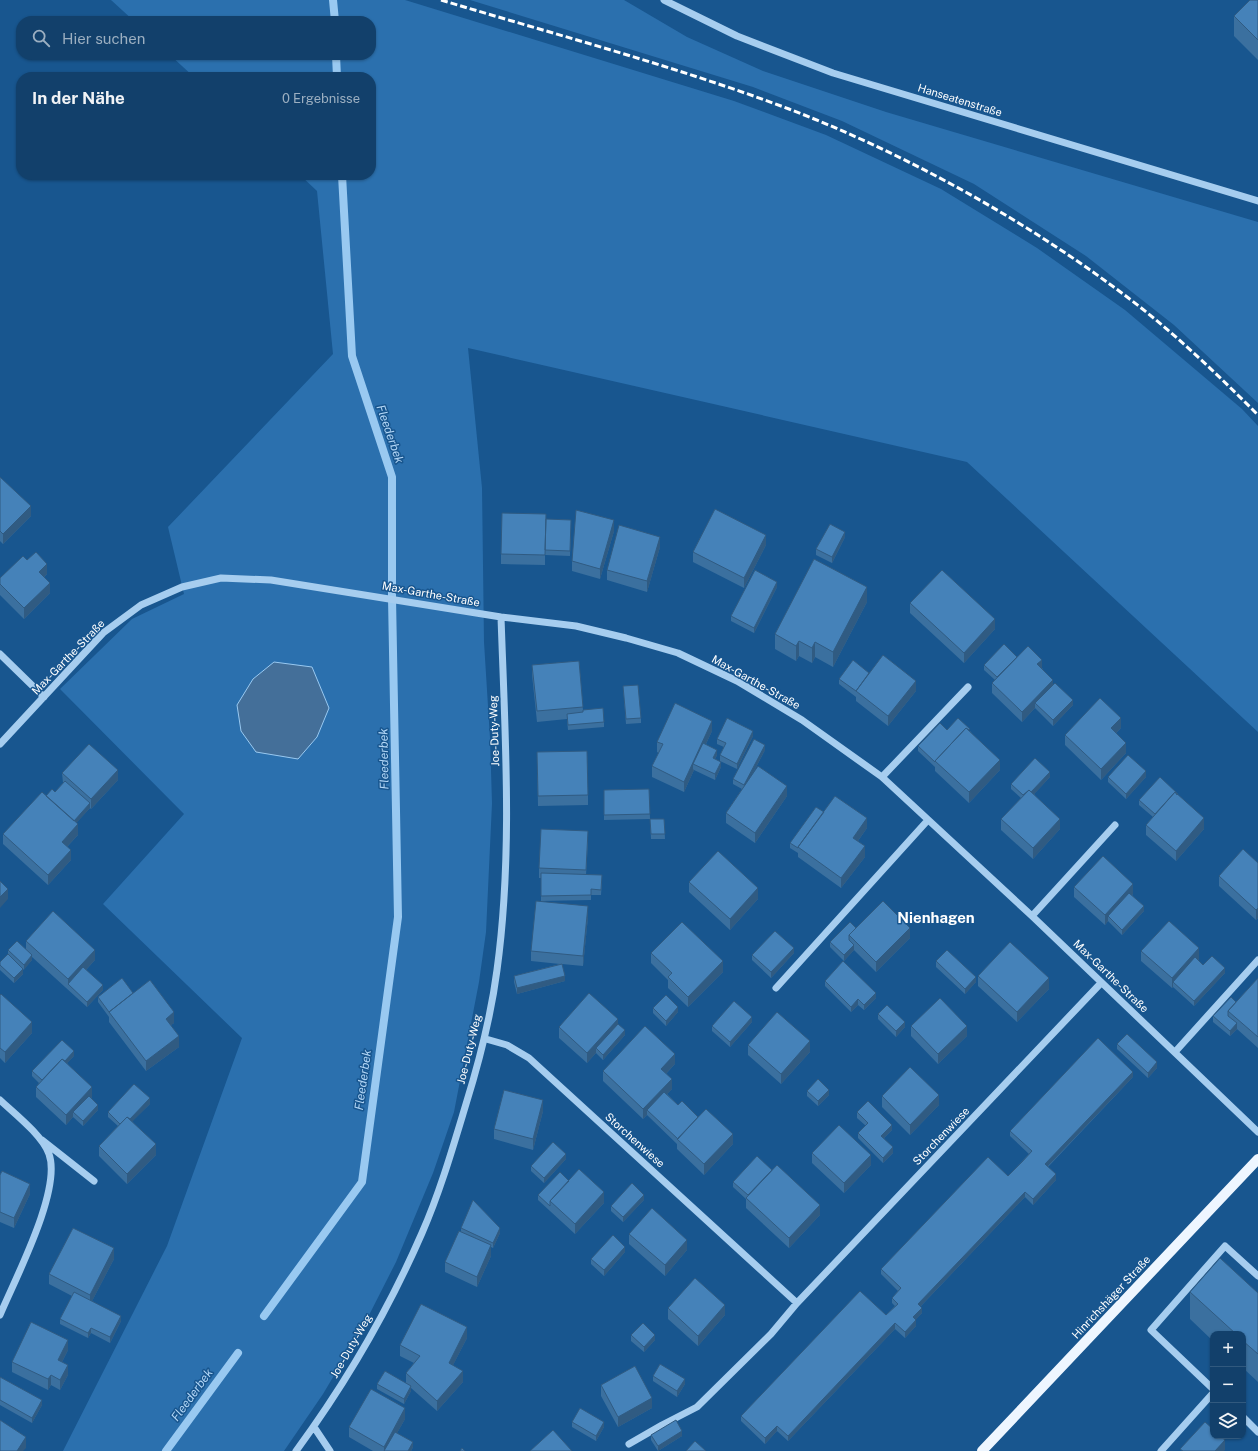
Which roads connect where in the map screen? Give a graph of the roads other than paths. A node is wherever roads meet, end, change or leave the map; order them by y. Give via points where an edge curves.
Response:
1 (664, 0) edge
2 (1258, 201) edge
3 (501, 617) junction
4 (0, 654) edge
5 (968, 687) dead end
6 (44, 697) junction
7 (0, 744) edge
8 (882, 778) junction
9 (928, 820) junction
10 (1115, 825) dead end
11 (1032, 916) junction
12 (1258, 960) edge
13 (1101, 983) junction
14 (776, 988) dead end
15 (486, 1039) junction
16 (1175, 1052) junction
17 (0, 1100) edge
18 (1258, 1132) edge
19 (36, 1135) junction
20 (1258, 1159) edge
21 (94, 1181) dead end
22 (1258, 1276) edge
23 (797, 1303) junction
24 (0, 1315) edge
25 (1210, 1386) edge
26 (1210, 1396) edge
27 (1246, 1420) edge
28 (314, 1427) junction
29 (1258, 1432) edge
30 (629, 1444) dead end
31 (296, 1451) edge
32 (330, 1451) edge
33 (982, 1451) edge
34 (1160, 1451) edge

1 - 2 street, Hanseatenstraße via 737,36 833,73
3 - 6 street, Max-Garthe-Straße via 271,580 221,578 182,587 141,605 104,633
3 - 8 street, Max-Garthe-Straße via 576,626 678,654 737,681 802,720
3 - 15 street, Joe-Duty-Weg via 507,798 504,896 498,970
4 - 6 street
5 - 8 street
6 - 7 street, Max-Garthe-Straße
8 - 9 street, Max-Garthe-Straße
9 - 11 street, Max-Garthe-Straße
9 - 14 street
10 - 11 street
11 - 13 street, Max-Garthe-Straße
12 - 16 street
13 - 16 street, Max-Garthe-Straße
13 - 23 street, Storchenwiese
15 - 23 street, Storchenwiese via 507,1045 529,1058
15 - 28 street, Joe-Duty-Weg via 456,1137 422,1232 371,1336 343,1385
16 - 18 street, Max-Garthe-Straße
17 - 19 street
19 - 21 street
19 - 24 street via 48,1153 52,1168 51,1186 46,1205
20 - 33 main road, Hinrichshäger Straße
22 - 25 street via 1225,1246 1151,1330
23 - 30 street, Storchenwiese via 771,1334 697,1407
26 - 34 street
27 - 29 street
28 - 31 street, Joe-Duty-Weg
28 - 32 street

